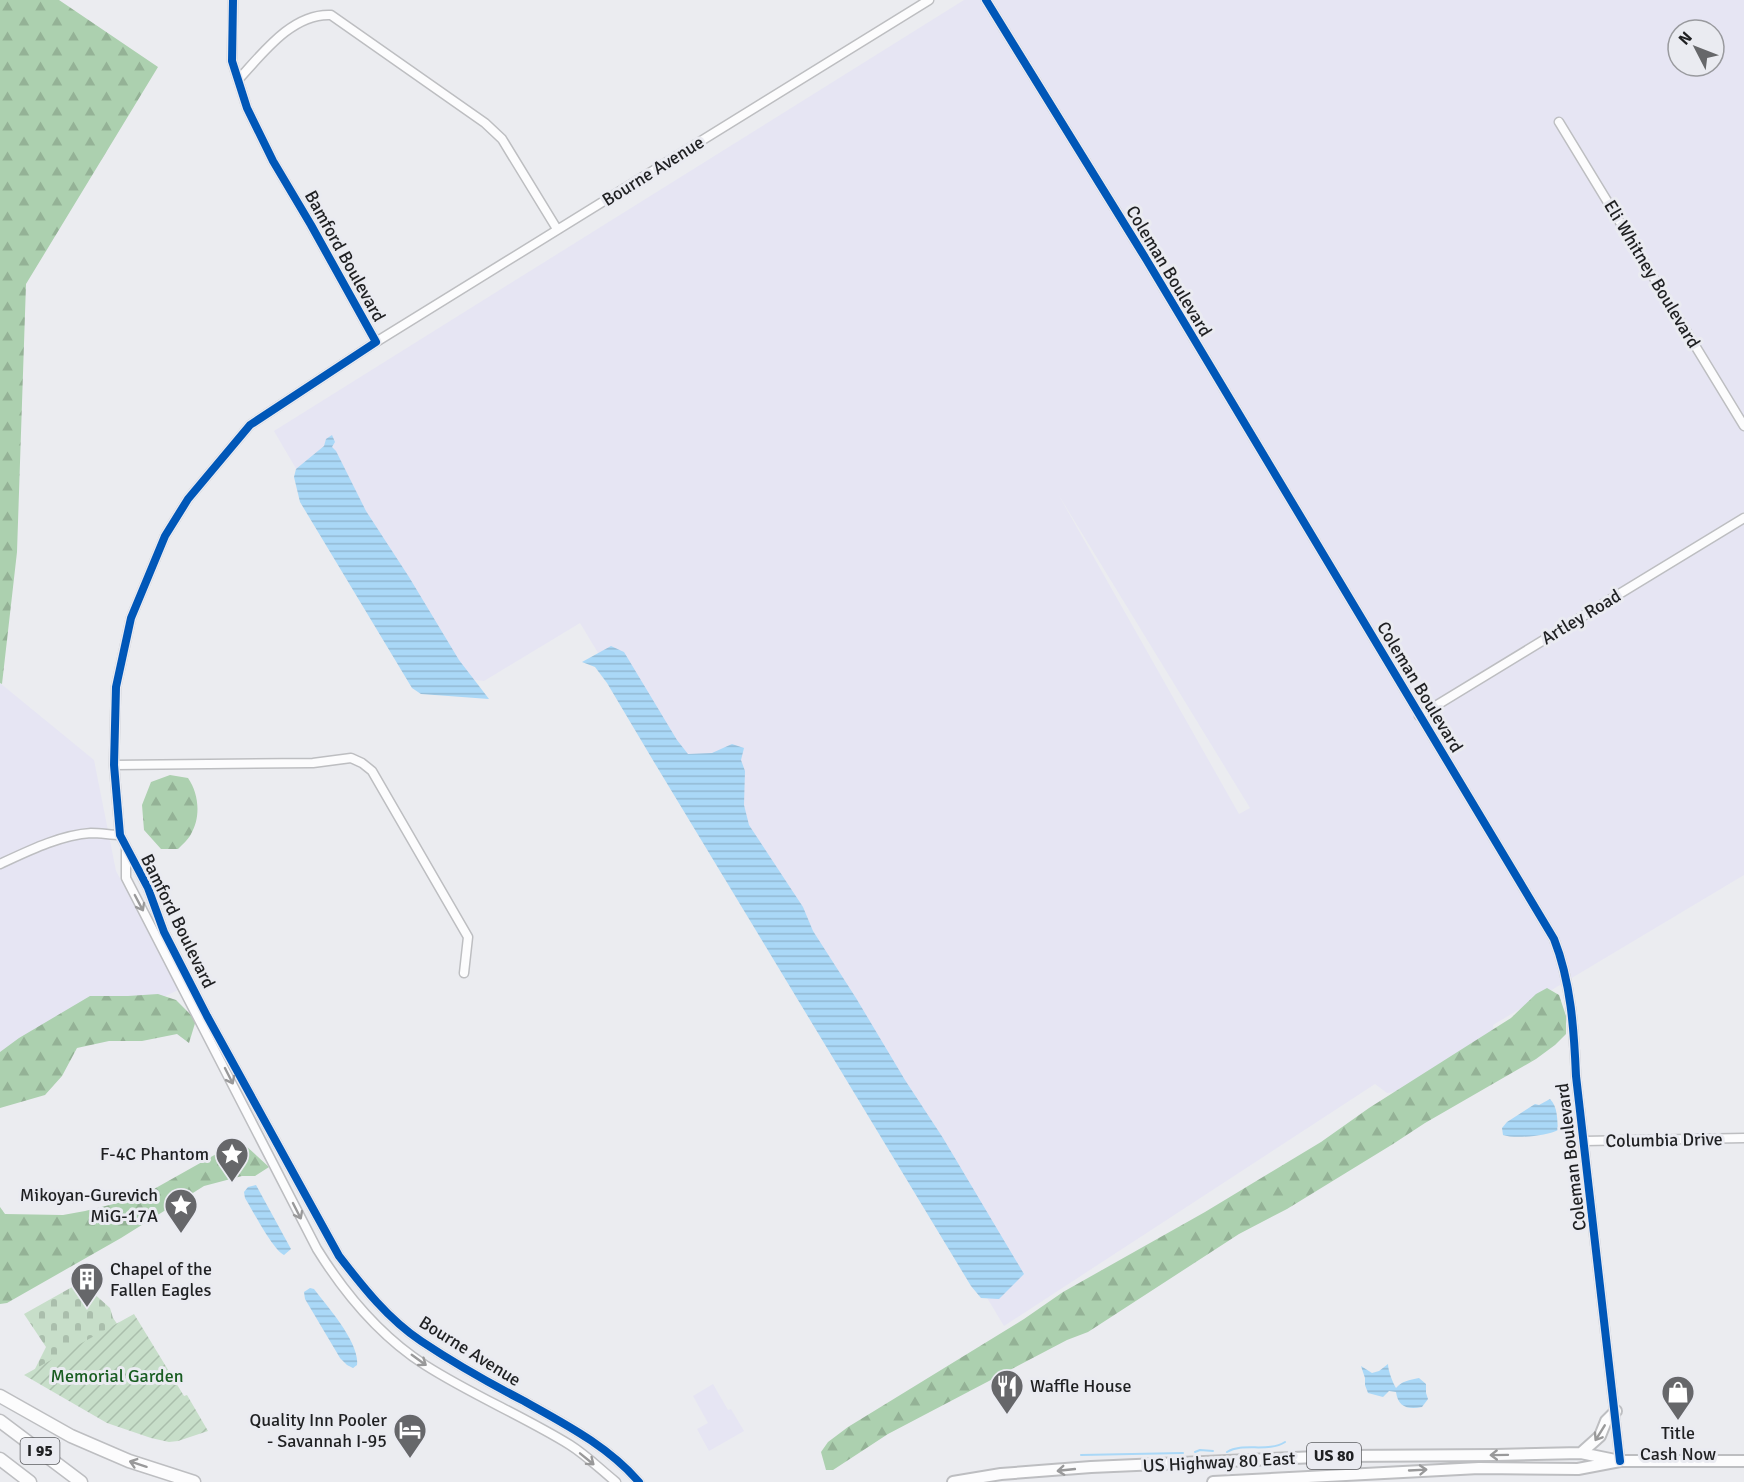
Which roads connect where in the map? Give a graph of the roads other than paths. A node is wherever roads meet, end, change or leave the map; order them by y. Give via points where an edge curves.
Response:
1 (233, 0) edge
2 (929, 0) edge
3 (986, 0) edge
4 (238, 80) junction
5 (1559, 122) dead end
6 (557, 229) junction
7 (376, 342) junction
8 (1744, 426) edge
9 (1744, 518) edge
10 (1419, 716) junction
11 (114, 765) junction
12 (120, 835) junction
13 (126, 848) junction
14 (0, 864) edge
15 (464, 973) dead end
16 (1744, 1138) edge
17 (1584, 1141) junction
18 (280, 1150) joint
19 (270, 1159) joint
20 (0, 1396) edge
21 (1616, 1411) junction
22 (0, 1421) edge
23 (1581, 1453) junction
24 (0, 1459) edge
25 (1620, 1461) junction
26 (1744, 1461) edge
27 (30, 1482) edge
28 (81, 1482) edge
29 (194, 1482) edge
30 (616, 1482) edge
31 (639, 1482) edge
32 (953, 1482) edge
33 (1213, 1482) edge

1 - 4 street, Bamford Boulevard via 232,61
2 - 6 street, Bourne Avenue
3 - 10 street, Coleman Boulevard
4 - 6 street via 297,24 319,14 331,15 502,139
4 - 7 street, Bamford Boulevard via 273,161
5 - 8 street, Eli Whitney Boulevard
6 - 7 street, Bourne Avenue
7 - 11 street, Bamford Boulevard via 250,424 188,499 165,536 131,618 116,687
9 - 10 street, Artley Road
10 - 17 street, Coleman Boulevard via 1559,951 1574,1035
11 - 12 street, Bamford Boulevard
11 - 15 street via 313,763 351,758 362,763 372,771 468,937
12 - 13 street, Bamford Boulevard
12 - 14 street via 74,835
13 - 18 street, Bamford Boulevard via 207,1016
13 -> 19 street, Bamford Boulevard via 126,878
16 - 17 street, Columbia Drive
17 - 21 street, Coleman Boulevard
18 - 31 street, Bourne Avenue via 339,1256 383,1309 420,1340 580,1432 613,1456
19 -> 30 street, Bourne Avenue via 317,1249 342,1287 375,1323 425,1365 571,1446
29 -> 20 highway via 129,1461 71,1436
21 -> 23 main road via 1606,1421 1600,1436
21 - 25 street, Coleman Boulevard
22 - 28 highway, I 95
23 - 25 main road, US 80
23 -> 32 main road, US Highway 80 East / US 80 via 1340,1456 1091,1467
24 - 27 highway, I 95
25 - 26 main road, US Highway 80 East / US 80
33 -> 25 main road, US Highway 80 East / US 80 via 1479,1468 1578,1469

